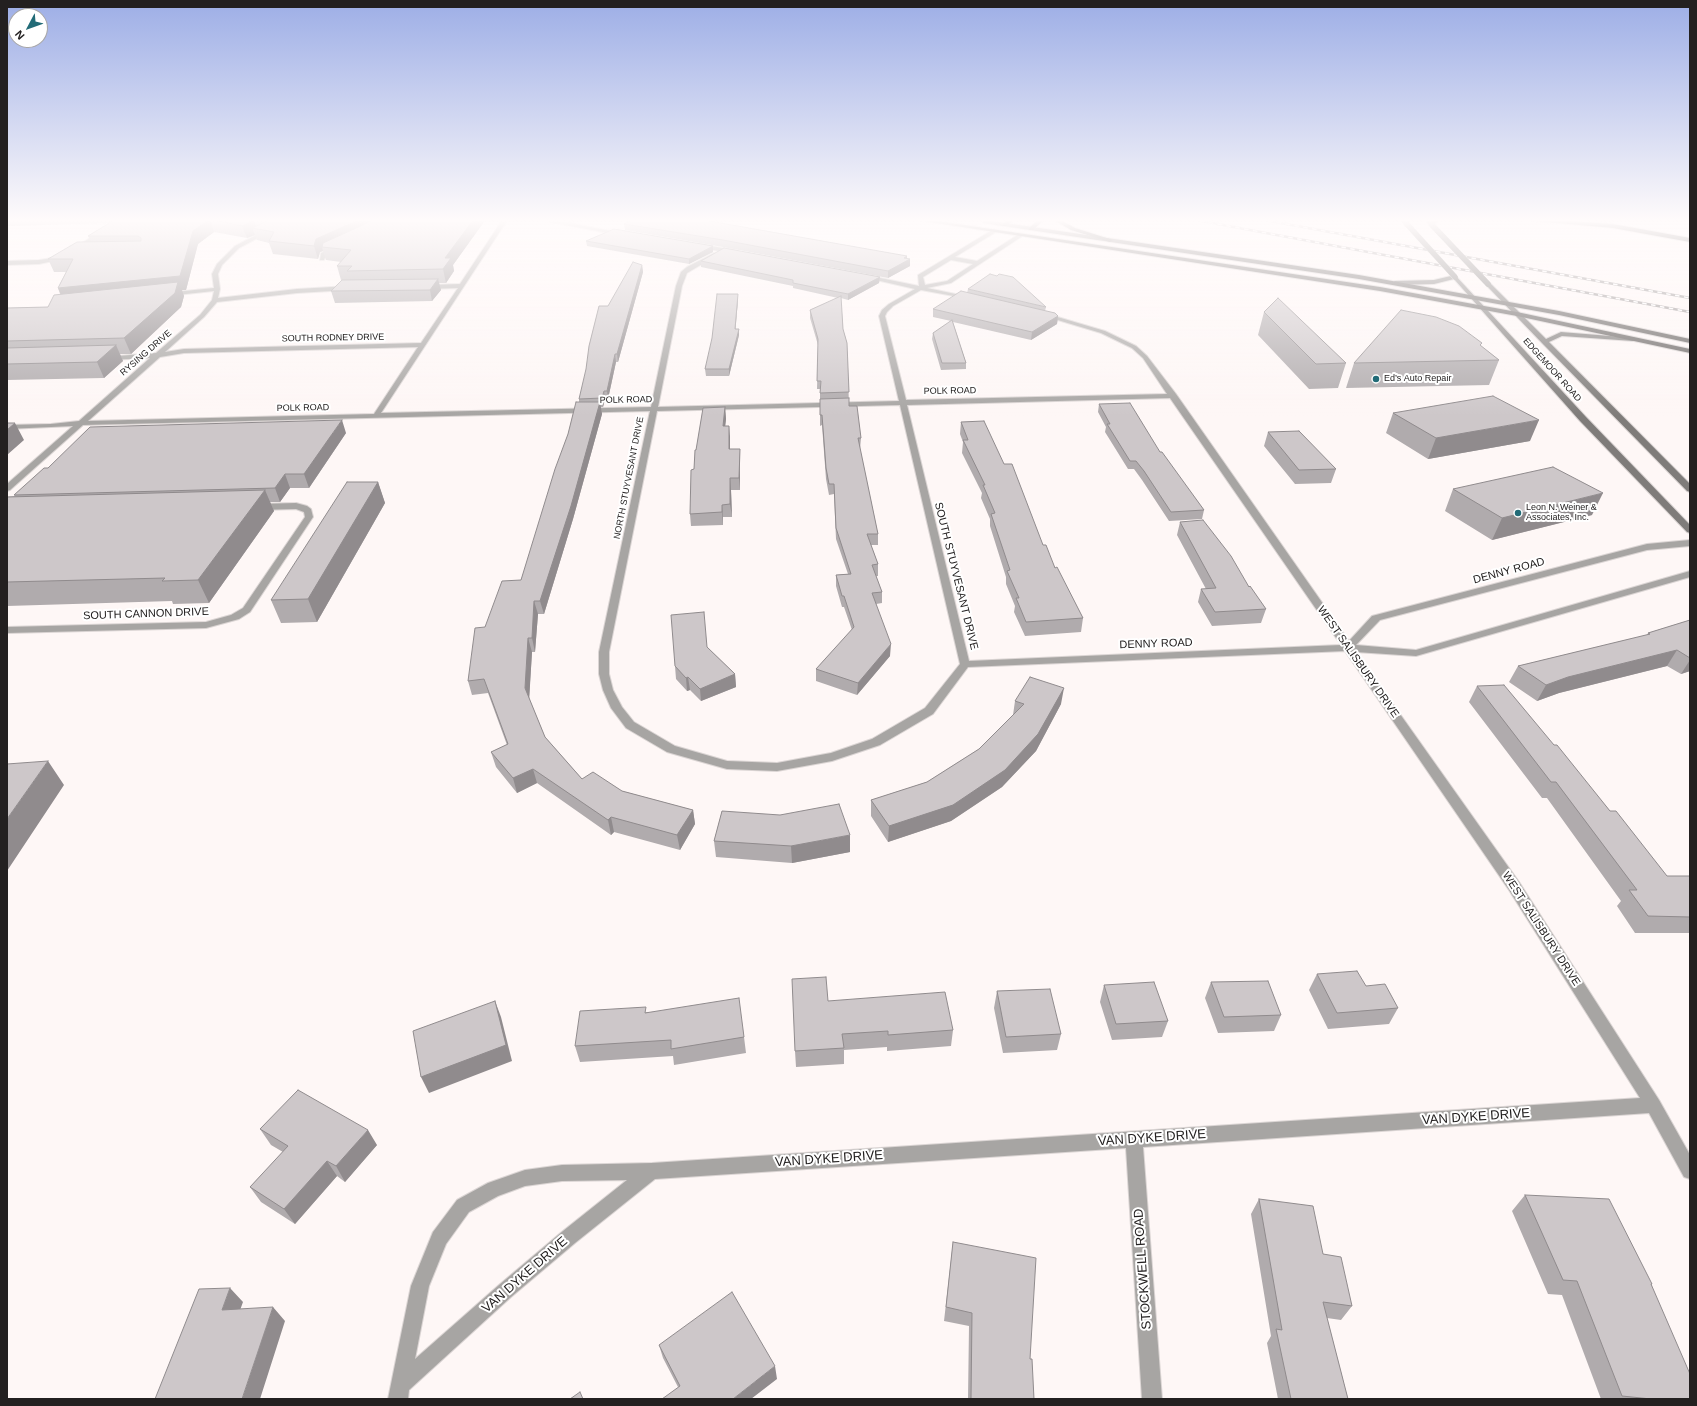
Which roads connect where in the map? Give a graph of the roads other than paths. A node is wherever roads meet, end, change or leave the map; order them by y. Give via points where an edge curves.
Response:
1 (216, 285) edge
2 (680, 285) edge
3 (905, 285) edge
4 (921, 285) edge
5 (937, 285) edge
6 (1346, 285) edge
7 (1404, 285) edge
8 (1462, 285) edge
9 (1489, 285) edge
10 (462, 286) joint
11 (358, 287) edge
12 (423, 287) edge
13 (922, 288) junction
14 (217, 289) junction
15 (163, 294) edge
16 (1473, 297) junction
17 (215, 300) junction
18 (976, 300) edge
19 (1507, 303) junction
20 (1482, 307) junction
21 (1030, 312) edge
22 (1517, 314) junction
23 (1690, 340) edge
24 (1648, 341) junction
25 (1544, 342) junction
26 (422, 345) junction
27 (1690, 351) edge
28 (158, 354) junction
29 (100, 358) edge
30 (1173, 396) junction
31 (902, 403) junction
32 (654, 409) junction
33 (376, 416) junction
34 (81, 423) junction
35 (7, 427) edge
36 (7, 488) edge
37 (1690, 490) edge
38 (249, 508) edge
39 (1690, 530) edge
40 (1690, 543) edge
41 (1690, 574) edge
42 (1678, 578) junction
43 (1690, 581) edge
44 (7, 630) edge
45 (1348, 648) junction
46 (965, 664) junction
47 (616, 708) joint
48 (1653, 1105) junction
49 (1134, 1139) junction
50 (652, 1170) junction
51 (1690, 1171) edge
52 (400, 1392) edge
53 (1152, 1399) edge

1 - 14 street, RYSING DRIVE
2 - 32 street, NORTH STUYVESANT DRIVE
3 - 13 street
4 - 13 street
5 - 13 street, SOUTH STUYVESANT DRIVE
6 - 20 main road
7 - 16 main road
8 - 16 main road, EDGEMOOR ROAD
9 - 19 main road, EDGEMOOR ROAD, bridge
10 - 12 street
10 - 26 street
11 - 17 street
13 - 18 street
13 - 31 street, SOUTH STUYVESANT DRIVE via 891,305 882,316
14 - 15 street
14 - 17 street, RYSING DRIVE
16 - 19 main road
16 - 20 main road, EDGEMOOR ROAD
17 - 28 street, RYSING DRIVE via 202,316
19 - 22 main road, EDGEMOOR ROAD
19 - 23 main road
20 - 22 main road
20 - 39 main road, EDGEMOOR ROAD via 1583,419
21 - 30 street, WEST SALISBURY DRIVE via 1103,332 1134,347 1146,357
22 - 24 main road
22 - 25 main road, EDGEMOOR ROAD
24 - 25 main road via 1561,334
24 - 27 main road
25 - 37 main road, EDGEMOOR ROAD
26 - 28 street, SOUTH RODNEY DRIVE via 184,351
26 - 33 street
28 - 29 street, SOUTH RODNEY DRIVE
28 - 34 street, RYSING DRIVE
30 - 31 street, POLK ROAD
30 - 45 street, WEST SALISBURY DRIVE
31 - 32 street, POLK ROAD
31 - 46 street, SOUTH STUYVESANT DRIVE
32 - 33 street, POLK ROAD
32 - 47 street, NORTH STUYVESANT DRIVE via 604,652 604,674
33 - 34 street, POLK ROAD
34 - 35 street, POLK ROAD
34 - 36 street, RYSING DRIVE
38 - 44 street, SOUTH CANNON DRIVE via 296,506 308,511 309,517 246,610 235,617 206,625
40 - 45 street, DENNY ROAD via 1647,547 1376,618
41 - 42 street, DENNY ROAD
42 - 43 street
42 - 45 street, DENNY ROAD via 1416,653
45 - 46 street, DENNY ROAD
45 - 48 street, WEST SALISBURY DRIVE via 1518,892
46 - 47 street, SOUTH STUYVESANT DRIVE via 929,711 876,742 832,757 777,767 727,765 671,749 630,725
48 - 49 street, VAN DYKE DRIVE
48 - 51 street, WEST SALISBURY DRIVE
49 - 50 street, VAN DYKE DRIVE
49 - 53 street, STOCKWELL ROAD
50 - 52 street, VAN DYKE DRIVE via 504,1291
50 - 52 street, VAN DYKE DRIVE via 562,1173 525,1178 494,1189 463,1206 438,1238 420,1286

